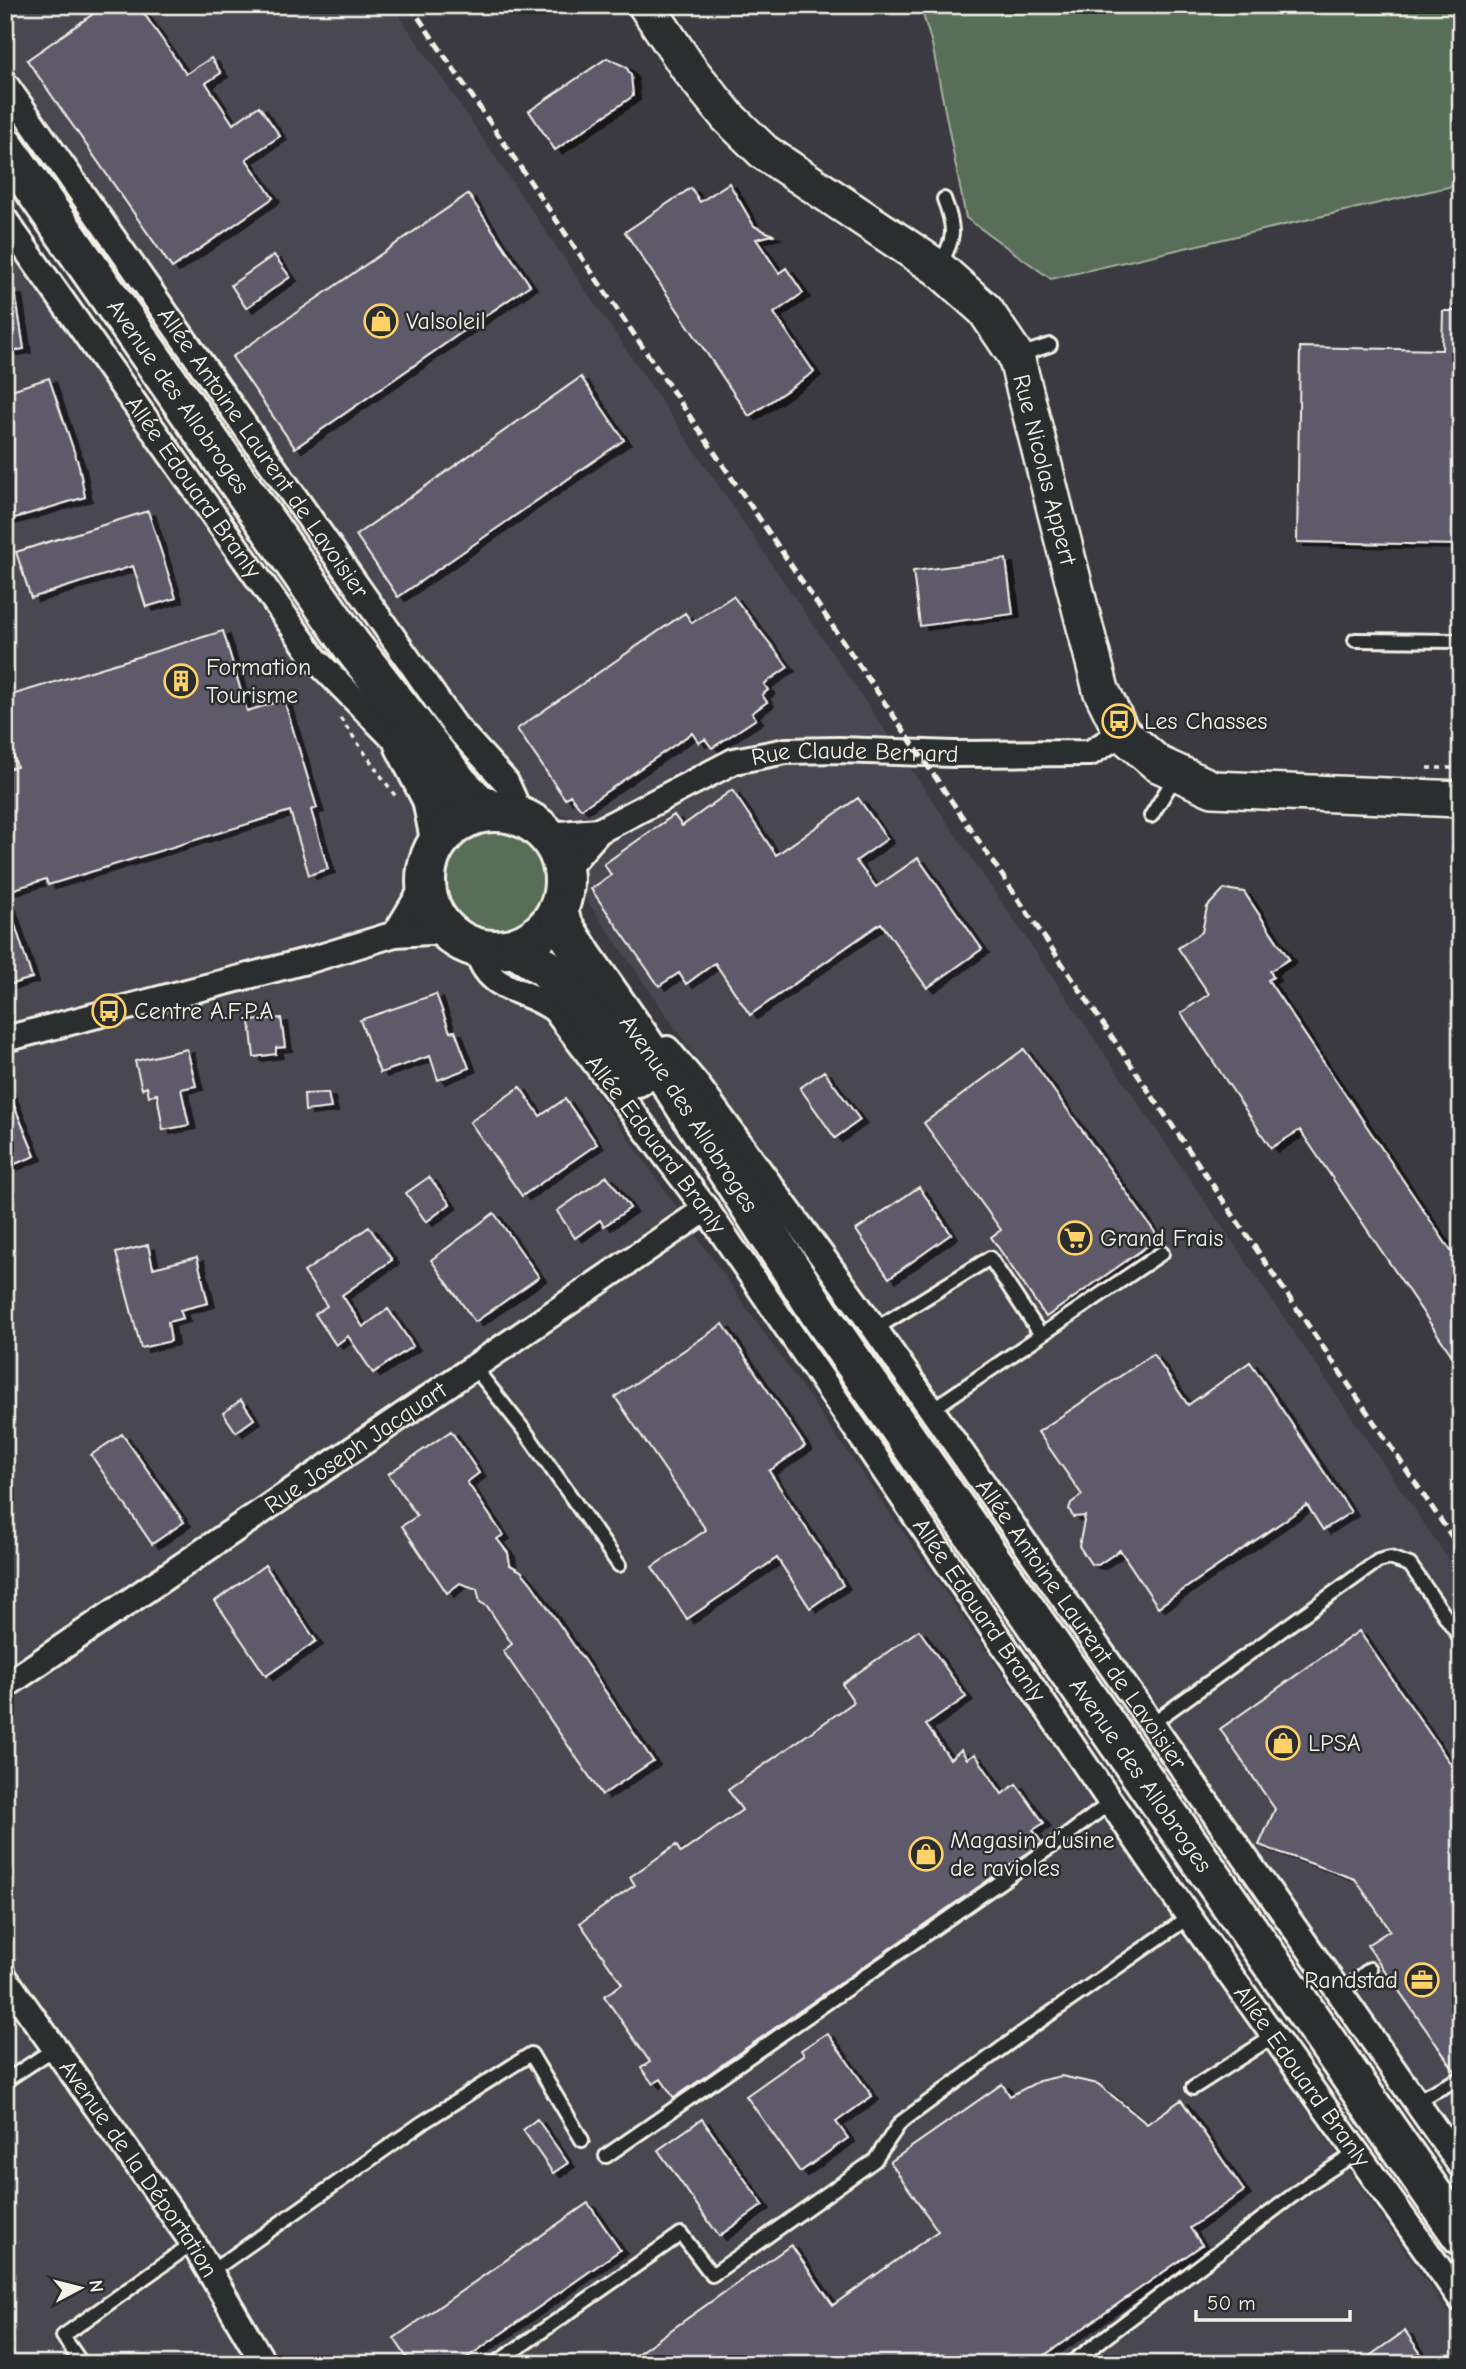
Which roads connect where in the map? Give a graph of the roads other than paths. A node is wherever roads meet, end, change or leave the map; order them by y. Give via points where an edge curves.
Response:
1 (646, 5) edge
2 (5, 83) edge
3 (5, 147) edge
4 (944, 199) dead end
5 (5, 220) edge
6 (938, 268) junction
7 (1050, 345) dead end
8 (1016, 356) junction
9 (1355, 640) dead end
10 (1461, 641) edge
11 (352, 646) junction
12 (1122, 733) junction
13 (401, 738) junction
14 (1177, 774) junction
15 (1460, 795) edge
16 (1151, 816) dead end
17 (521, 822) junction
18 (599, 831) junction
19 (440, 839) junction
20 (564, 871) junction
21 (426, 883) junction
22 (558, 911) junction
23 (395, 934) junction
24 (461, 939) junction
25 (514, 948) junction
26 (607, 1017) junction
27 (5, 1039) edge
28 (683, 1083) junction
29 (706, 1209) junction
30 (1162, 1253) dead end
31 (820, 1314) junction
32 (875, 1329) junction
33 (1041, 1335) junction
34 (474, 1367) junction
35 (931, 1410) junction
36 (619, 1565) dead end
37 (1461, 1639) edge
38 (5, 1686) edge
39 (1151, 1724) junction
40 (1111, 1802) junction
41 (1189, 1917) junction
42 (1370, 1969) dead end
43 (5, 1978) edge
44 (1340, 1994) junction
45 (1274, 2036) junction
46 (57, 2047) junction
47 (1461, 2078) edge
48 (5, 2081) edge
49 (1193, 2088) dead end
50 (1415, 2101) junction
51 (582, 2140) dead end
52 (1356, 2153) junction
53 (606, 2156) dead end
54 (1461, 2166) edge
55 (1461, 2235) edge
56 (193, 2243) junction
57 (212, 2271) junction
58 (1461, 2299) edge
59 (82, 2364) edge
60 (264, 2364) edge
61 (495, 2364) edge
62 (1070, 2364) edge

1 - 6 street, Rue Nicolas Appert via 728,117 764,152
2 - 17 street, Allée Antoine Laurent de Lavoisier via 455,726 506,782
3 - 11 main road, Avenue des Allobroges
4 - 6 lane via 954,231
5 - 13 street, Allée Edouard Branly via 316,660 390,735
6 - 8 street, Rue Nicolas Appert via 985,310
7 - 8 lane
8 - 12 street, Rue Nicolas Appert via 1101,690
9 - 10 lane
11 - 13 main road, Avenue des Allobroges
11 - 17 main road, Avenue des Allobroges via 459,784 477,802
12 - 14 street, Rue Nicolas Appert
12 - 18 street, Rue Claude Bernard via 1090,752 786,751 734,761
13 - 19 main road, Avenue des Allobroges via 432,799
14 - 15 street, Rue Nicolas Appert via 1222,790
14 - 16 lane
17 - 18 street, Rue Claude Bernard
17 - 19 main road via 464,819
17 - 20 main road via 558,852
18 - 20 street, Rue Claude Bernard
19 - 21 main road
20 - 22 main road
21 - 23 street
21 - 24 main road via 436,917
22 - 25 main road via 540,934
22 - 26 main road, Avenue des Allobroges
23 - 24 street
23 - 27 street
24 - 25 main road via 495,951
24 - 29 street, Allée Edouard Branly via 489,978 541,999 555,1010
25 - 26 main road, Avenue des Allobroges
26 - 28 main road, Avenue des Allobroges
26 - 31 main road, Avenue des Allobroges via 638,1078 744,1222
28 - 31 main road, Avenue des Allobroges
28 - 32 street, Allée Antoine Laurent de Lavoisier
29 - 34 street, Rue Joseph Jacquart
29 - 40 street, Allée Edouard Branly
30 - 33 lane
31 - 55 main road, Avenue des Allobroges
32 - 33 lane via 990,1258
32 - 35 street, Allée Antoine Laurent de Lavoisier
33 - 35 lane
34 - 36 lane via 527,1433
34 - 38 street, Rue Joseph Jacquart
35 - 39 street, Allée Antoine Laurent de Lavoisier
37 - 39 lane via 1410,1565 1390,1558 1378,1561
39 - 44 street, Allée Antoine Laurent de Lavoisier
40 - 41 street, Allée Edouard Branly
40 - 53 lane
41 - 45 street, Allée Edouard Branly
41 - 61 lane via 900,2123 875,2160 712,2275 681,2234
42 - 44 lane
43 - 46 street, Avenue de la Déportation
44 - 50 street, Allée Antoine Laurent de Lavoisier
45 - 49 lane
45 - 52 street, Allée Edouard Branly
46 - 48 lane
46 - 56 street, Avenue de la Déportation
47 - 50 lane
50 - 54 street, Allée Antoine Laurent de Lavoisier
51 - 57 lane via 531,2054 422,2123
52 - 58 street, Allée Edouard Branly
52 - 62 lane via 1308,2184
56 - 57 street, Avenue de la Déportation
56 - 59 lane via 63,2336
57 - 60 street, Avenue de la Déportation

